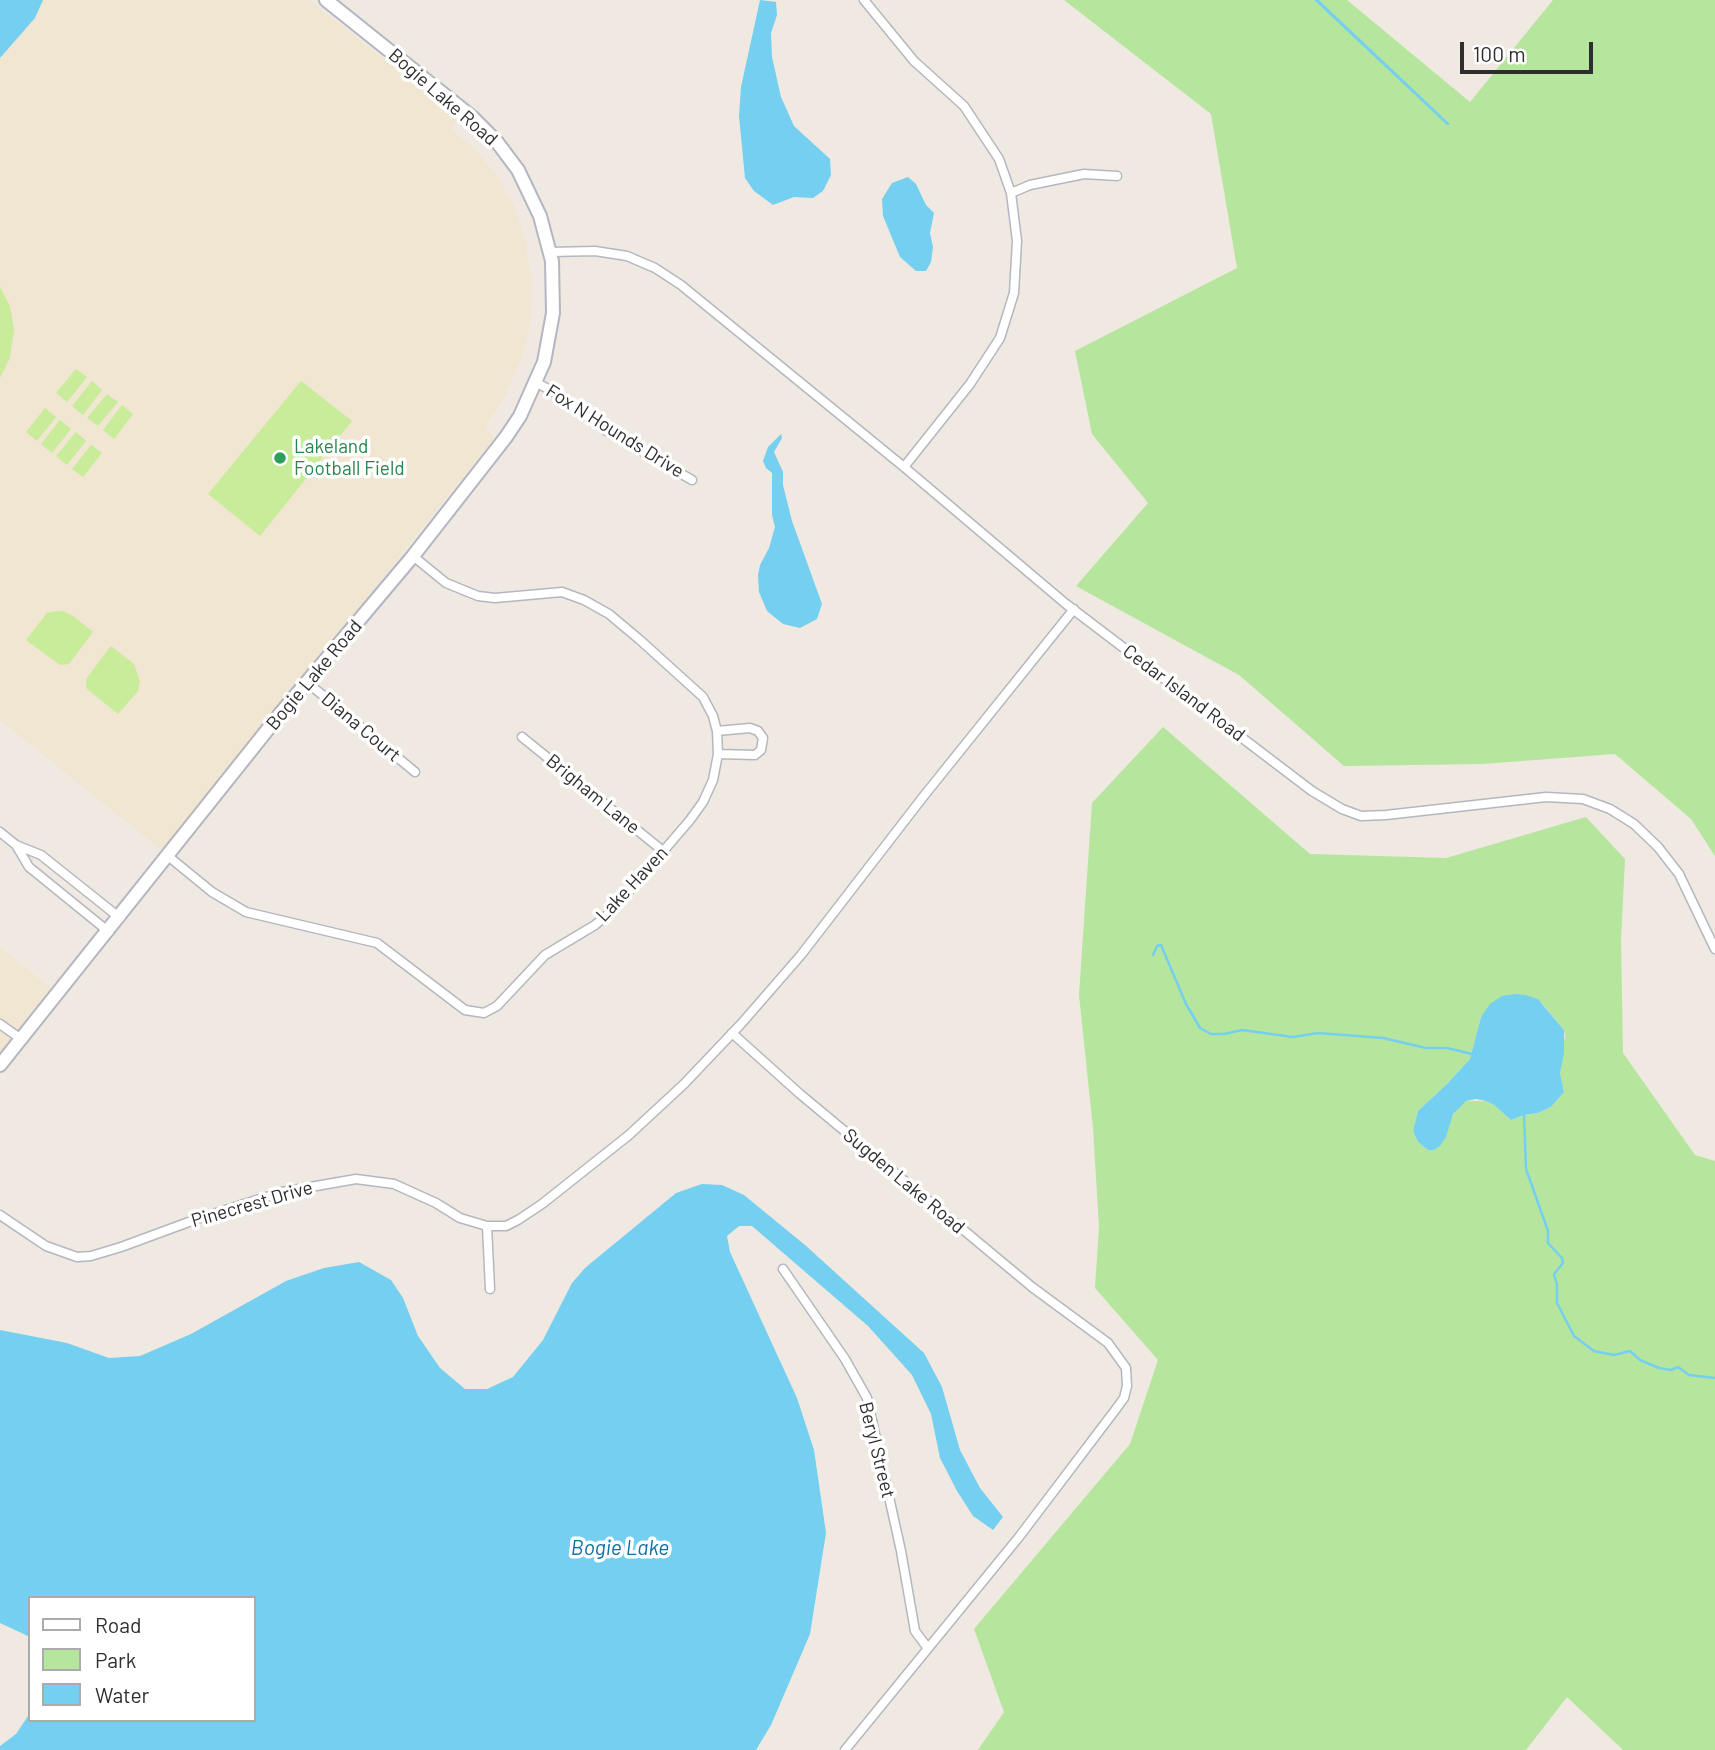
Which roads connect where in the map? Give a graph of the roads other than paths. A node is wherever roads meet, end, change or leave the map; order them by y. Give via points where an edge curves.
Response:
1 (326, 0) edge
2 (864, 0) edge
3 (1117, 176) dead end
4 (1011, 192) junction
5 (550, 252) junction
6 (537, 383) junction
7 (904, 467) junction
8 (692, 480) dead end
9 (413, 556) junction
10 (1073, 609) junction
11 (307, 683) junction
12 (717, 731) junction
13 (522, 737) dead end
14 (718, 754) junction
15 (415, 772) dead end
16 (0, 832) edge
17 (16, 845) junction
18 (663, 851) junction
19 (168, 856) junction
20 (120, 918) junction
21 (109, 932) junction
22 (1715, 949) edge
23 (0, 1024) edge
24 (732, 1033) junction
25 (21, 1039) junction
26 (4, 1051) edge
27 (0, 1065) edge
28 (0, 1215) edge
29 (487, 1226) junction
30 (783, 1269) dead end
31 (490, 1289) dead end
32 (927, 1647) junction
33 (845, 1750) edge

1 - 5 main road, Bogie Lake Road via 493,137 526,185
2 - 4 street via 914,61 964,106 999,159
3 - 4 street via 1084,174
4 - 7 street via 1017,241 1014,293 1000,338
5 - 6 main road, Bogie Lake Road via 552,322
5 - 7 street, Cedar Island Road via 595,251 627,256 655,268
6 - 8 street, Fox N Hounds Drive via 605,430
6 - 9 main road, Bogie Lake Road via 506,437
7 - 10 street, Cedar Island Road
9 - 11 main road, Bogie Lake Road
9 - 12 street, Lake Haven via 446,583 478,596 562,592 609,614 703,697
10 - 22 street, Cedar Island Road via 1342,809 1361,816 1386,815 1546,797 1583,799 1610,809 1634,824 1679,874
10 - 24 street via 801,955
11 - 15 street, Diana Court
11 - 19 main road, Bogie Lake Road
12 - 14 street, Lake Haven
12 - 14 street via 750,728 763,738 755,755
13 - 18 street, Brigham Lane
14 - 18 street, Lake Haven via 703,802
16 - 17 street
17 - 20 street via 41,855
17 - 21 street via 29,867
18 - 19 street, Lake Haven via 603,919 545,955 497,1006 484,1013 465,1010 377,943 246,912 212,892
19 - 20 main road, Bogie Lake Road
20 - 21 main road, Bogie Lake Road
21 - 25 main road, Bogie Lake Road
23 - 25 street
24 - 29 street via 629,1135 542,1205 506,1226
24 - 32 street, Sugden Lake Road via 1023,1279 1108,1343 1126,1368 1124,1398 1026,1528
25 - 26 main road, Bogie Lake Road
26 - 27 main road, Bogie Lake Road
28 - 29 street, Pinecrest Drive via 46,1246 77,1258 282,1192 356,1179 394,1184 460,1218
29 - 31 street
30 - 32 street, Beryl Street via 867,1398 915,1631
32 - 33 street, Sugden Lake Road

